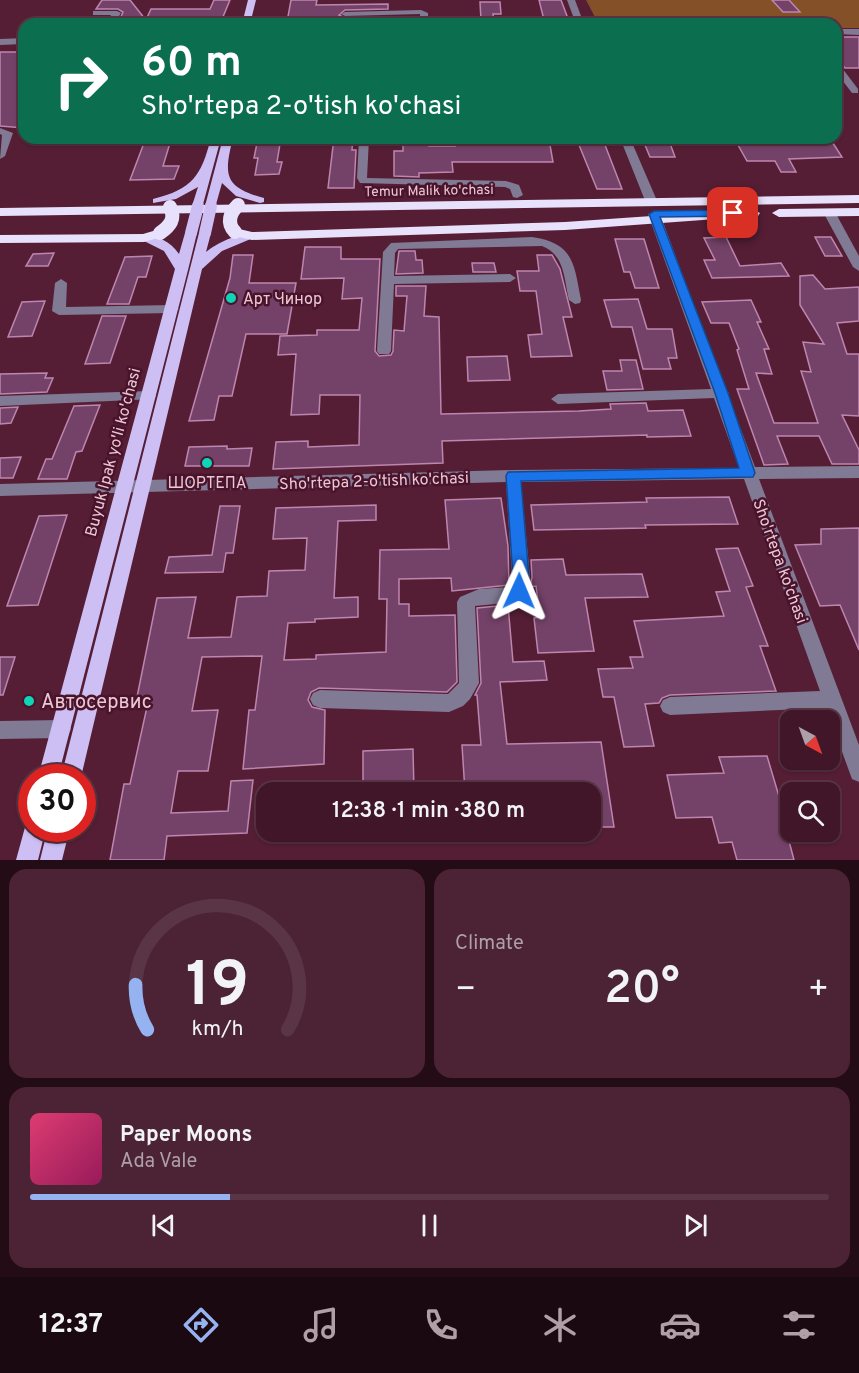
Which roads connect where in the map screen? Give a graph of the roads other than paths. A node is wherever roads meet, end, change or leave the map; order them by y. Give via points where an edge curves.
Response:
1 (252, 0) edge
2 (262, 0) edge
3 (571, 0) edge
4 (96, 13) dead end
5 (345, 14) dead end
6 (114, 18) edge
7 (248, 18) edge
8 (258, 18) edge
9 (424, 18) edge
10 (578, 18) edge
11 (842, 32) edge
12 (859, 32) edge
13 (18, 41) edge
14 (0, 42) edge
15 (842, 74) edge
16 (855, 91) dead end
17 (0, 131) edge
18 (214, 144) edge
19 (227, 144) edge
20 (364, 144) edge
21 (627, 144) edge
22 (0, 156) edge
23 (221, 168) junction
24 (208, 169) junction
25 (517, 195) junction
26 (859, 199) edge
27 (260, 200) junction
28 (0, 202) edge
29 (164, 204) junction
30 (750, 207) junction
31 (653, 209) junction
32 (0, 212) edge
33 (830, 212) junction
34 (859, 212) edge
35 (0, 224) edge
36 (198, 233) junction
37 (531, 235) junction
38 (252, 236) junction
39 (144, 238) junction
40 (0, 239) edge
41 (859, 267) edge
42 (189, 270) junction
43 (510, 278) dead end
44 (388, 280) junction
45 (61, 283) dead end
46 (575, 300) dead end
47 (172, 309) junction
48 (384, 351) dead end
49 (722, 393) junction
50 (149, 396) junction
51 (558, 399) dead end
52 (0, 401) edge
53 (859, 472) edge
54 (748, 473) junction
55 (513, 476) junction
56 (134, 487) junction
57 (0, 490) edge
58 (320, 699) dead end
59 (832, 699) junction
60 (670, 705) dead end
61 (61, 729) junction
62 (0, 730) edge
63 (52, 764) edge
64 (74, 764) edge
65 (859, 772) edge
66 (32, 842) edge
67 (56, 842) edge
68 (27, 860) edge
69 (51, 860) edge

1 - 7 main road
2 - 8 main road
3 - 10 street
4 - 6 street via 117,13
5 - 9 street via 421,12
11 - 12 street
13 - 14 street
15 - 16 street
17 - 22 street via 8,133
18 - 24 main road, Buyuk Ipak yo'li ko'chasi
19 - 23 main road, Buyuk Ipak yo'li ko'chasi
20 - 25 street via 364,181 506,184 515,187
21 - 31 street, Sho'rtepa ko'chasi
23 - 27 main road via 233,190
23 - 36 main road, Buyuk Ipak yo'li ko'chasi, bridge via 212,206
24 - 29 main road via 190,189
24 - 36 main road, Buyuk Ipak yo'li ko'chasi, bridge via 198,206
25 - 27 highway
25 - 31 highway
26 - 30 highway
27 - 38 highway, bridge via 237,205 229,217 235,232
28 - 29 highway
29 - 39 highway, bridge via 173,211 172,220 160,233
30 - 31 highway
30 - 31 highway
30 - 33 highway
31 - 32 highway, Temur Malik ko'chasi
31 - 35 highway, Temur Malik ko'chasi
31 - 37 highway
31 - 49 street, Sho'rtepa ko'chasi
33 - 34 highway
33 - 41 street
36 - 42 main road, Buyuk Ipak yo'li ko'chasi
37 - 38 highway
37 - 44 street via 395,246 389,252
37 - 46 street via 563,252
38 - 42 main road via 218,248
39 - 40 highway
39 - 42 main road via 170,248
42 - 47 main road, Buyuk Ipak yo'li ko'chasi
42 - 56 main road, Buyuk Ipak yo'li ko'chasi
43 - 44 street
44 - 48 street
45 - 47 street via 59,311
47 - 50 main road, Buyuk Ipak yo'li ko'chasi
49 - 51 street
49 - 54 street, Sho'rtepa ko'chasi
50 - 52 street
50 - 56 main road, Buyuk Ipak yo'li ko'chasi
53 - 54 street, Sho'rtepa 2-o'tish ko'chasi
54 - 55 street, Sho'rtepa 2-o'tish ko'chasi
54 - 59 street, Sho'rtepa ko'chasi
55 - 56 street, Sho'rtepa 2-o'tish ko'chasi
55 - 58 street via 519,591 511,596 479,596 466,602 469,683 464,695 449,703
56 - 57 street, Sho'rtepa 2-o'tish ko'chasi
56 - 61 main road, Buyuk Ipak yo'li ko'chasi
56 - 64 main road, Buyuk Ipak yo'li ko'chasi
59 - 60 street
59 - 65 street, Sho'rtepa ko'chasi
61 - 62 street
61 - 63 main road, Buyuk Ipak yo'li ko'chasi
66 - 68 main road
67 - 69 main road

